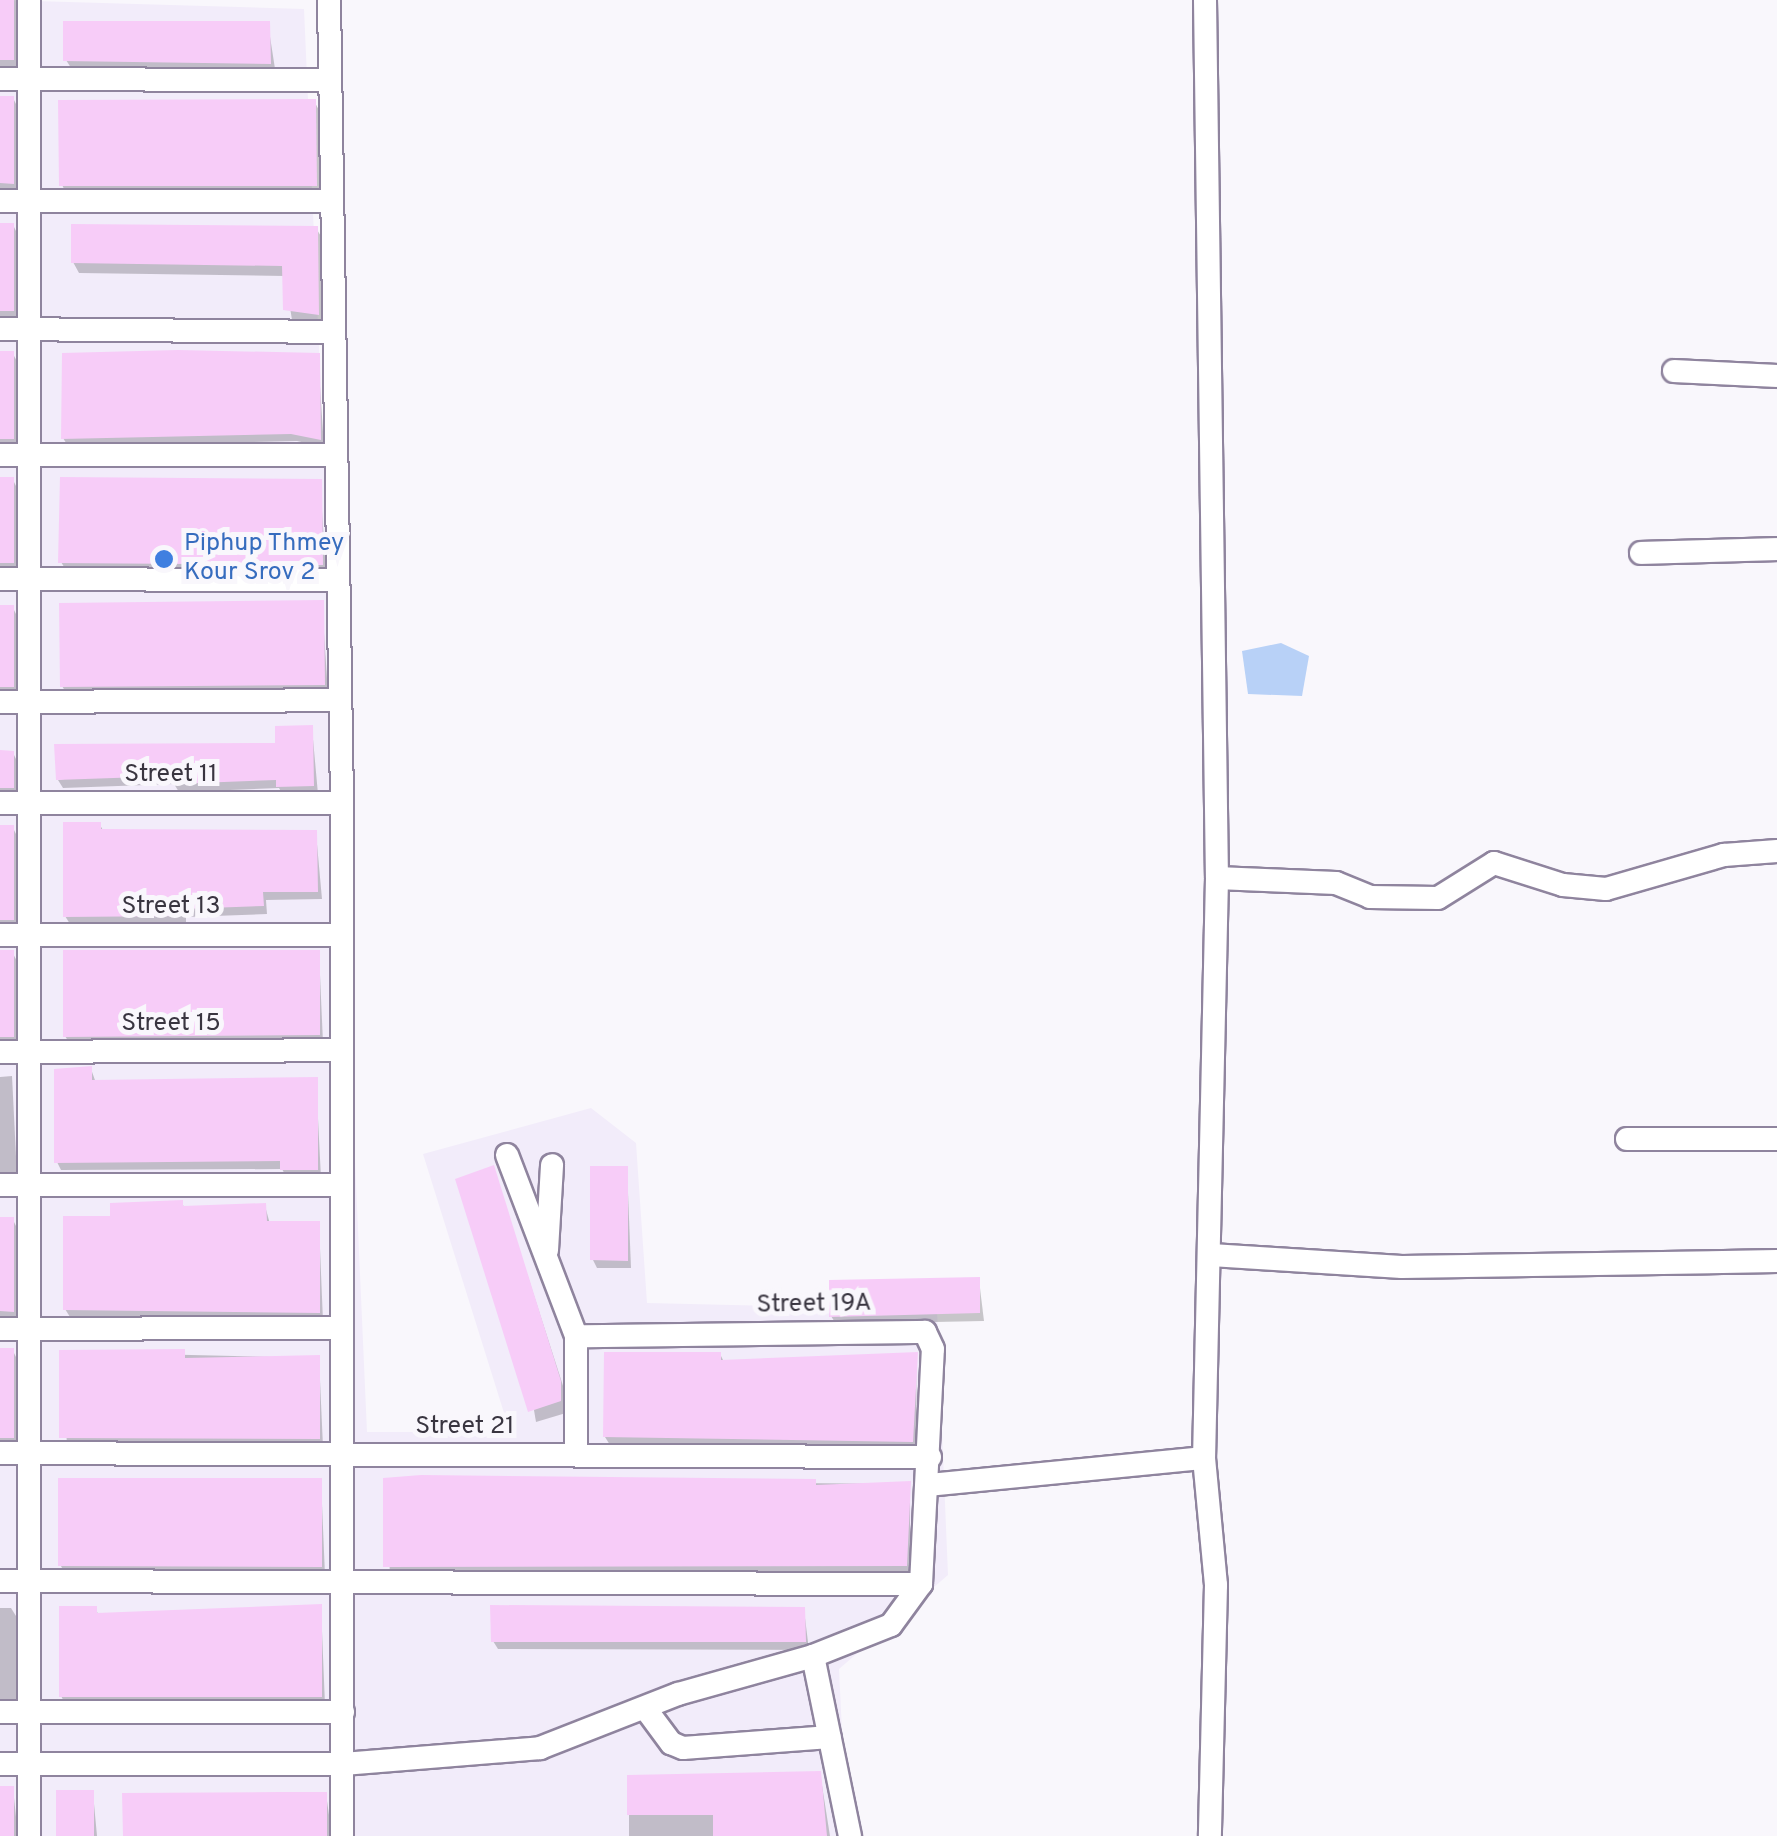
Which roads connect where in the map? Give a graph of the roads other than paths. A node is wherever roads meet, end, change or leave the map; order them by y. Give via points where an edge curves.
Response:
1 (29, 0) edge
2 (329, 0) edge
3 (1205, 0) edge
4 (0, 79) edge
5 (29, 79) junction
6 (330, 80) junction
7 (29, 201) junction
8 (332, 201) junction
9 (0, 202) edge
10 (0, 329) edge
11 (29, 329) junction
12 (334, 332) junction
13 (1674, 371) dead end
14 (1777, 376) edge
15 (0, 455) edge
16 (29, 455) junction
17 (336, 455) junction
18 (1777, 549) edge
19 (1641, 554) dead end
20 (0, 579) edge
21 (29, 579) junction
22 (338, 580) junction
23 (340, 700) junction
24 (0, 702) edge
25 (29, 702) junction
26 (0, 803) edge
27 (29, 803) junction
28 (342, 803) junction
29 (1777, 850) edge
30 (1217, 878) junction
31 (0, 935) edge
32 (29, 935) junction
33 (342, 935) junction
34 (342, 1050) junction
35 (0, 1052) edge
36 (29, 1052) junction
37 (1627, 1139) dead end
38 (1777, 1139) edge
39 (508, 1155) dead end
40 (552, 1166) dead end
41 (342, 1185) junction
42 (0, 1186) edge
43 (29, 1186) junction
44 (1212, 1255) junction
45 (546, 1258) junction
46 (1777, 1261) edge
47 (342, 1328) junction
48 (0, 1329) edge
49 (29, 1329) junction
50 (576, 1336) junction
51 (0, 1453) edge
52 (29, 1453) junction
53 (342, 1453) junction
54 (576, 1455) junction
55 (930, 1457) junction
56 (1204, 1458) junction
57 (928, 1485) junction
58 (0, 1581) edge
59 (29, 1581) junction
60 (342, 1581) junction
61 (922, 1584) junction
62 (814, 1656) junction
63 (646, 1708) junction
64 (0, 1712) edge
65 (29, 1712) junction
66 (342, 1712) junction
67 (830, 1737) junction
68 (0, 1764) edge
69 (29, 1764) junction
70 (343, 1764) junction
71 (29, 1836) edge
72 (342, 1836) edge
73 (850, 1836) edge
74 (1210, 1836) edge

1 - 5 street
2 - 6 street
3 - 30 street
4 - 5 street
5 - 6 street
5 - 7 street
6 - 8 street
7 - 8 street
7 - 9 street
7 - 11 street
8 - 12 street
10 - 11 street
11 - 12 street
11 - 16 street
12 - 17 street
13 - 14 street
15 - 16 street
16 - 17 street
16 - 21 street
17 - 22 street
18 - 19 street
20 - 21 street
21 - 22 street
21 - 25 street
22 - 23 street
23 - 25 street
23 - 28 street
24 - 25 street
25 - 27 street
26 - 27 street, Street 11
27 - 28 street, Street 11
27 - 32 street
28 - 33 street
29 - 30 street via 1724,854 1606,889 1564,885 1494,863 1438,898 1370,897 1317,881
30 - 44 street
31 - 32 street, Street 13
32 - 33 street, Street 13
32 - 36 street
33 - 34 street
34 - 36 street, Street 15
34 - 41 street
35 - 36 street, Street 15
36 - 43 street
37 - 38 street
39 - 45 street
40 - 45 street
41 - 43 street
41 - 47 street
42 - 43 street
43 - 49 street
44 - 46 street via 1402,1268
44 - 56 street
45 - 50 street
47 - 49 street
47 - 53 street
48 - 49 street
49 - 52 street
50 - 54 street
50 - 55 street, Street 19A via 926,1332 932,1349
51 - 52 street, Street 21
52 - 53 street, Street 21
52 - 59 street
53 - 54 street, Street 21
53 - 60 street
54 - 55 street, Street 21
55 - 57 street
56 - 57 street
56 - 74 street via 1216,1585
57 - 61 street
58 - 59 street
59 - 60 street
59 - 65 street
60 - 61 street
60 - 66 street
61 - 62 street via 891,1625
62 - 63 street
62 - 67 street
63 - 67 street via 671,1743 683,1748
63 - 70 street via 540,1748
64 - 65 street
65 - 66 street
65 - 69 street
66 - 70 street
67 - 73 street
68 - 69 street
69 - 70 street
69 - 71 street
70 - 72 street

